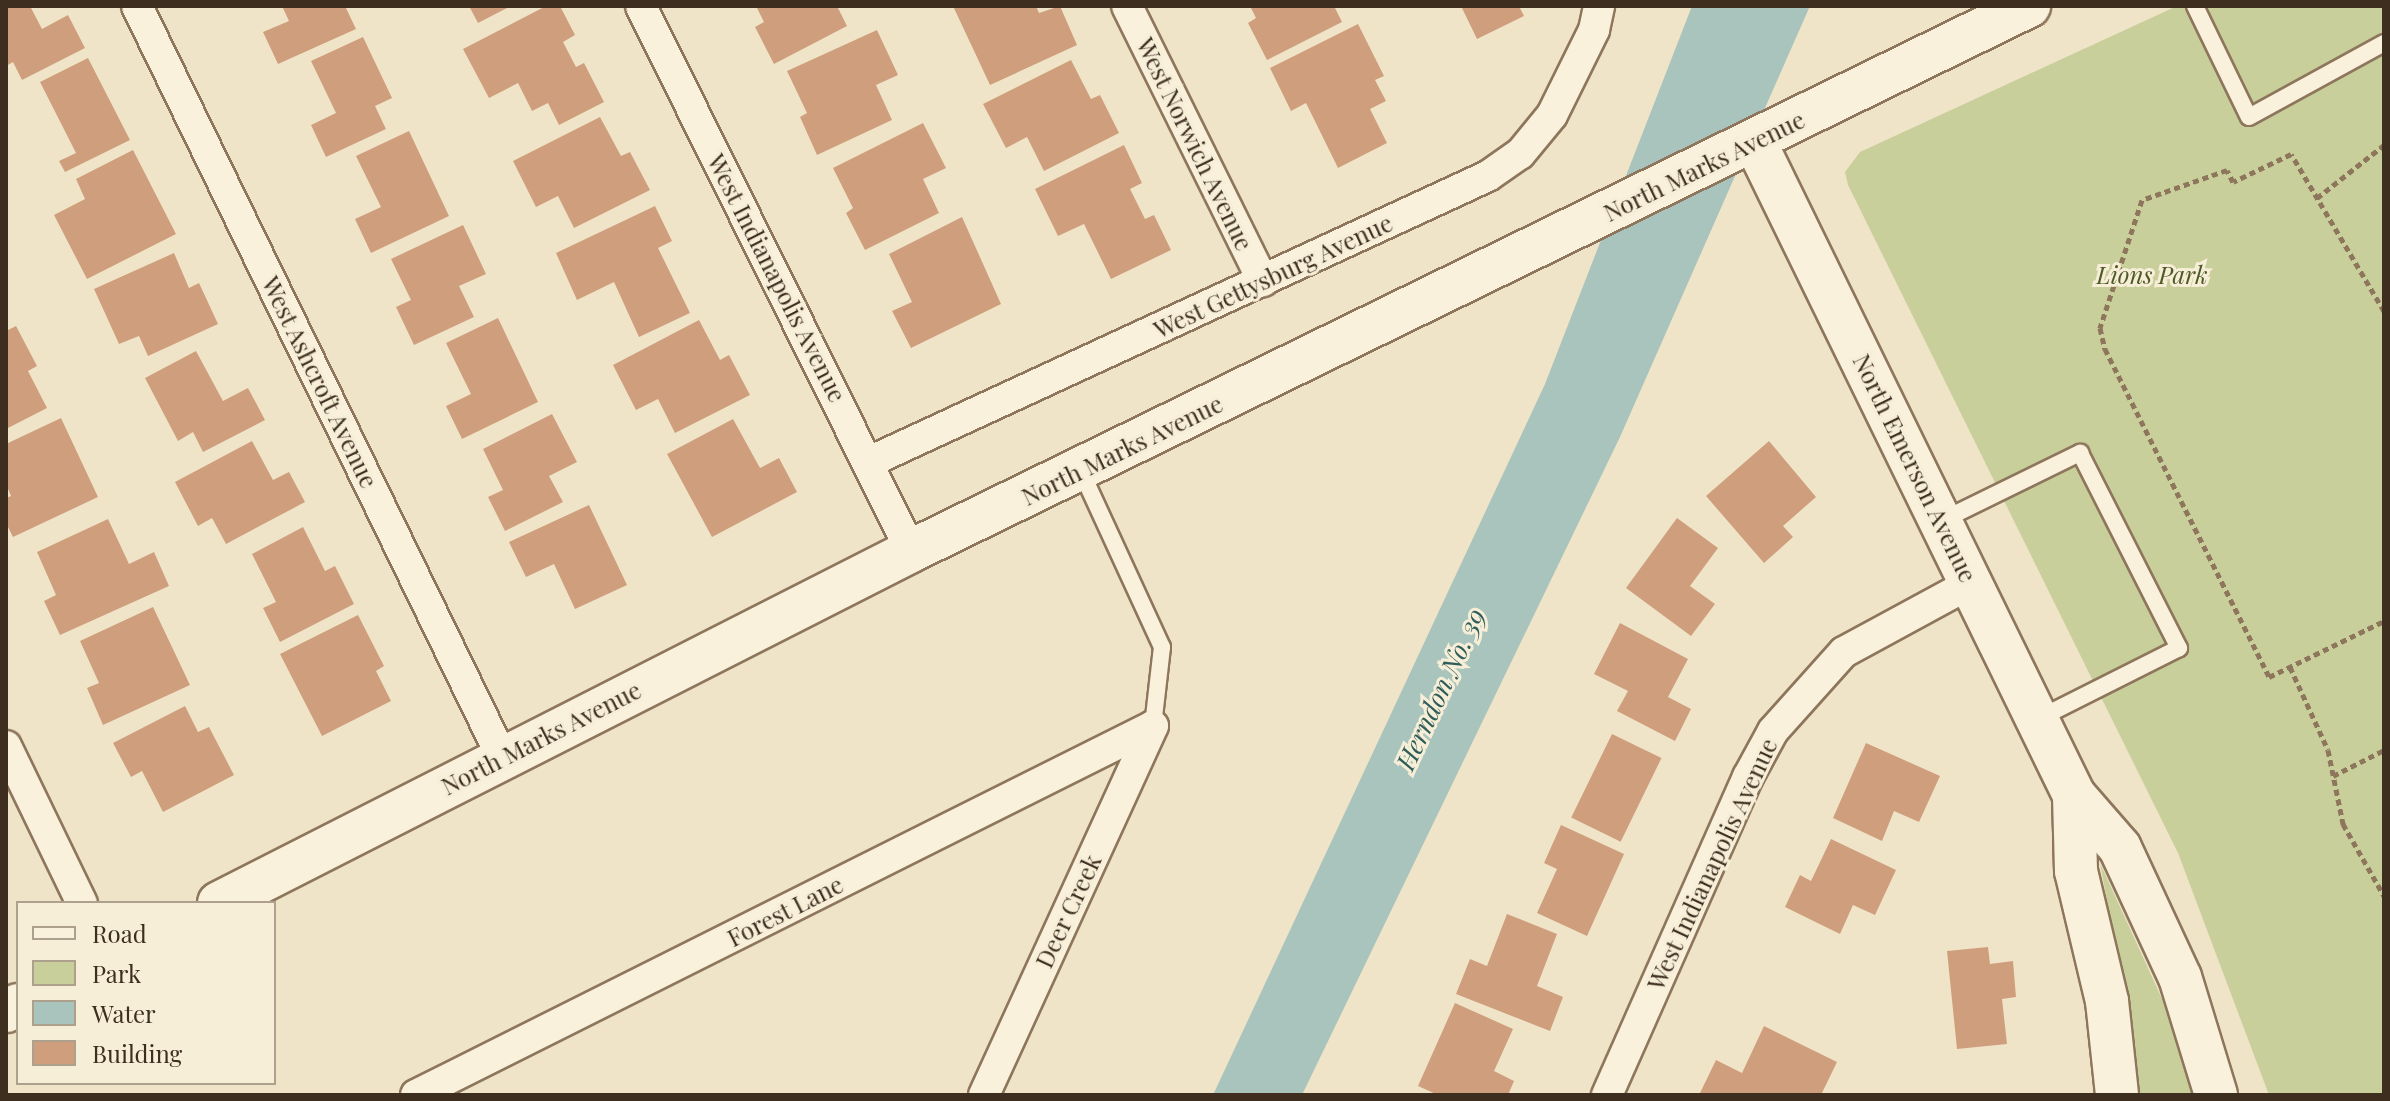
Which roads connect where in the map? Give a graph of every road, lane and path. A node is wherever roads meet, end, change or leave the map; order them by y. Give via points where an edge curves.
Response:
1 (137, 6) edge
2 (641, 6) edge
3 (1127, 6) edge
4 (1599, 6) edge
5 (2029, 6) edge
6 (2195, 6) edge
7 (2384, 43) edge
8 (1755, 142) junction
9 (2384, 145) edge
10 (2317, 198) junction
11 (1263, 281) junction
12 (2384, 311) edge
13 (869, 462) junction
14 (1081, 470) junction
15 (1941, 521) junction
16 (911, 551) junction
17 (1971, 583) junction
18 (2384, 621) edge
19 (2290, 667) junction
20 (2036, 719) junction
21 (1153, 726) junction
22 (6, 746) edge
23 (2384, 750) edge
24 (502, 757) junction
25 (2333, 776) junction
26 (2074, 795) junction
27 (2384, 896) edge
28 (81, 901) edge
29 (223, 901) edge
30 (416, 1095) edge
31 (984, 1095) edge
32 (1607, 1095) edge
33 (2117, 1095) edge
34 (2216, 1095) edge

1 - 24 street, West Ashcroft Avenue
2 - 13 street, West Indianapolis Avenue
3 - 11 street, West Norwich Avenue
4 - 11 street, West Gettysburg Avenue via 1594,30 1552,115 1520,154 1488,176
5 - 8 main road, North Marks Avenue
6 - 7 lane via 2249,117
8 - 14 main road, North Marks Avenue
8 - 15 main road, North Emerson Avenue
9 - 10 path
10 - 12 path
10 - 19 path via 2291,154 2233,182 2227,170 2142,200 2100,328 2105,349 2269,677
11 - 13 street, West Gettysburg Avenue
13 - 16 street, West Indianapolis Avenue
14 - 16 main road, North Marks Avenue
14 - 21 lane via 1162,647
15 - 17 main road, North Emerson Avenue
15 - 20 lane via 2080,453 2179,648
16 - 24 main road, North Marks Avenue
17 - 20 main road, North Emerson Avenue
17 - 32 street, West Indianapolis Avenue via 1844,652 1773,731
18 - 19 path
19 - 25 path via 2328,750
20 - 26 main road, North Emerson Avenue
21 - 30 street, Forest Lane
21 - 31 street, Deer Creek
22 - 28 street
23 - 25 path
24 - 29 main road, North Marks Avenue
25 - 27 path via 2343,824
26 - 33 main road, North Emerson Avenue via 2076,871 2107,1001
26 - 34 main road, North Emerson Avenue via 2120,848 2180,977

